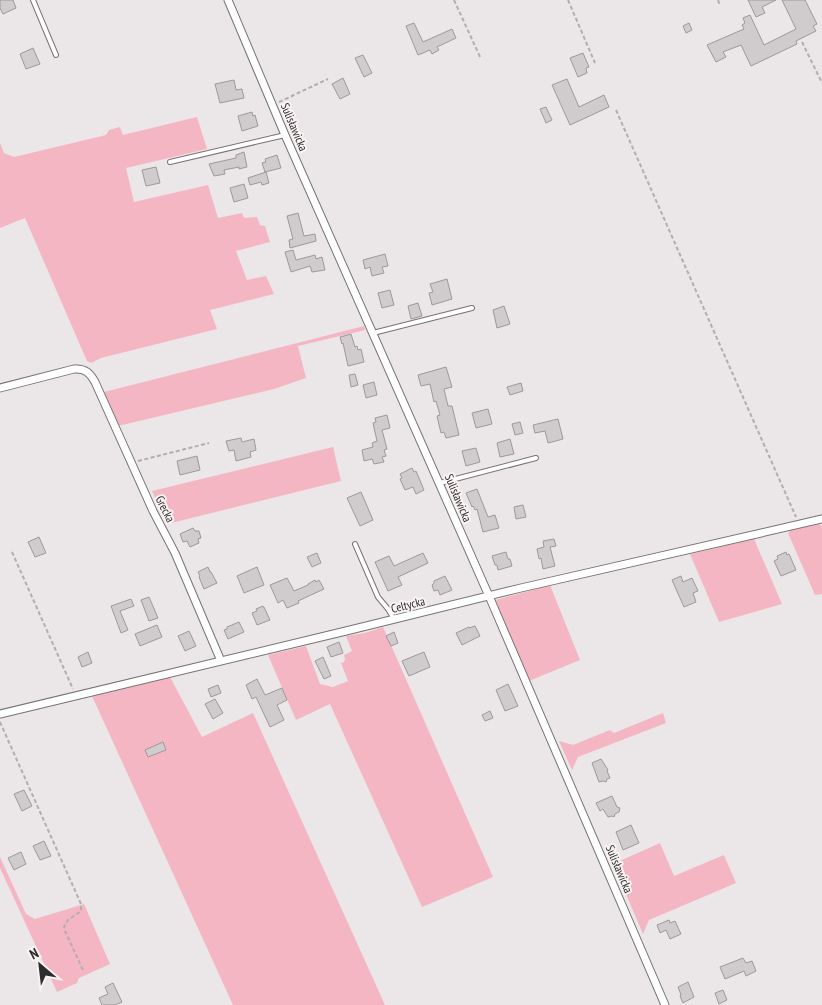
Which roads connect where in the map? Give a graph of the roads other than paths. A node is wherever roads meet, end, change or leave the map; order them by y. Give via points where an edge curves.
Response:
1 (33, 0) edge
2 (228, 0) edge
3 (56, 55) dead end
4 (285, 134) junction
5 (170, 162) dead end
6 (472, 308) dead end
7 (373, 333) junction
8 (0, 388) edge
9 (536, 458) dead end
10 (440, 483) junction
11 (822, 519) edge
12 (355, 544) dead end
13 (489, 596) junction
14 (394, 619) junction
15 (221, 661) junction
16 (0, 714) edge
17 (665, 1005) edge

1 - 3 lane
2 - 4 street, Sulisławicka
4 - 5 lane
4 - 7 street, Sulisławicka
6 - 7 lane
7 - 10 street, Sulisławicka
8 - 15 street, Grecka via 79,368 91,375 175,553
9 - 10 lane
10 - 13 street, Sulisławicka
11 - 13 street, Celtycka
12 - 14 lane via 378,596
13 - 14 street, Celtycka
13 - 17 street, Sulisławicka
14 - 15 street, Celtycka
15 - 16 street, Celtycka

